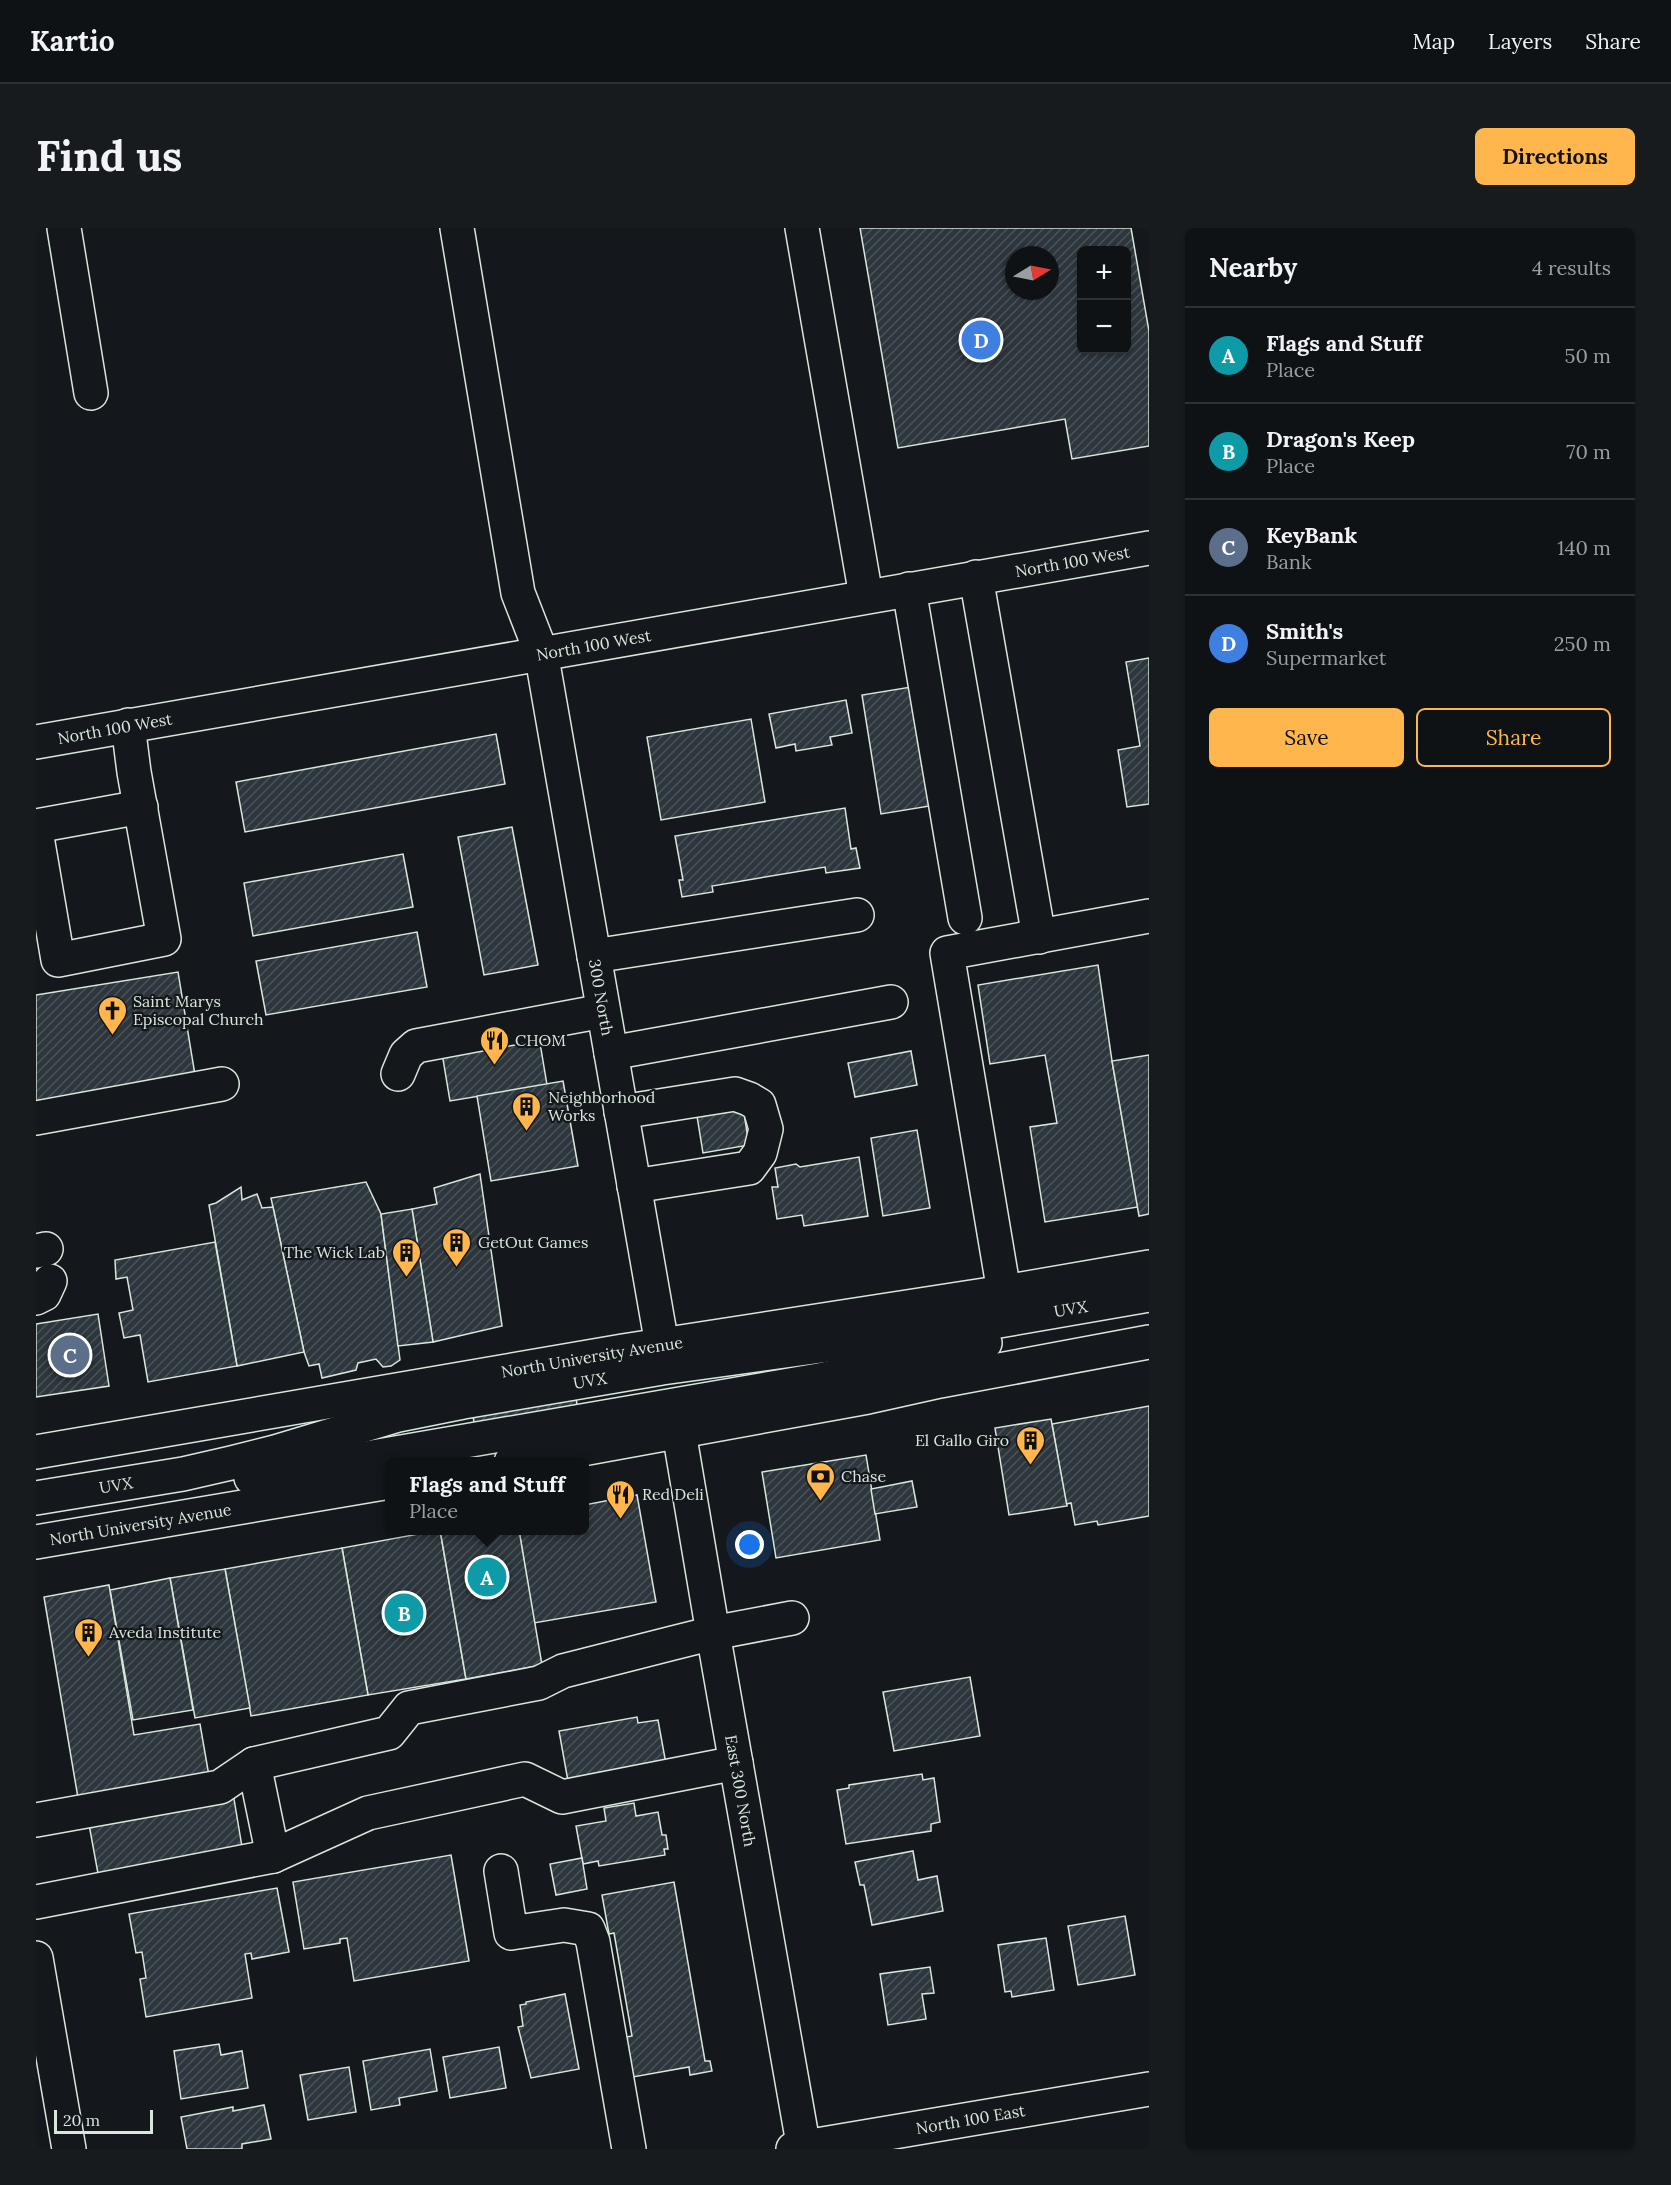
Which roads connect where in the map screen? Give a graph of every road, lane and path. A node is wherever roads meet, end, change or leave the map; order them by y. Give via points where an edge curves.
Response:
1 (64, 228) edge
2 (457, 228) edge
3 (802, 228) edge
4 (91, 393) dead end
5 (1149, 548) edge
6 (976, 577) junction
7 (909, 589) junction
8 (866, 596) junction
9 (541, 652) junction
10 (128, 725) junction
11 (36, 742) edge
12 (141, 807) junction
13 (36, 828) edge
14 (857, 915) dead end
15 (1149, 916) edge
16 (965, 918) dead end
17 (1039, 937) junction
18 (594, 956) junction
19 (891, 1002) dead end
20 (603, 1011) junction
21 (611, 1053) junction
22 (398, 1074) dead end
23 (222, 1084) dead end
24 (621, 1112) junction
25 (36, 1118) edge
26 (634, 1186) junction
27 (1149, 1267) edge
28 (1004, 1292) junction
29 (1149, 1295) edge
30 (1149, 1312) edge
31 (1149, 1342) edge
32 (662, 1345) junction
33 (679, 1432) junction
34 (36, 1452) edge
35 (534, 1457) edge
36 (385, 1483) edge
37 (36, 1498) edge
38 (36, 1513) edge
39 (36, 1542) edge
40 (792, 1618) dead end
41 (712, 1633) junction
42 (736, 1763) junction
43 (254, 1764) junction
44 (36, 1820) edge
45 (273, 1856) junction
46 (501, 1871) dead end
47 (36, 1902) edge
48 (36, 1958) edge
49 (40, 2000) edge
50 (1149, 2089) edge
51 (800, 2148) edge
52 (69, 2149) edge
53 (629, 2149) edge

1 - 4 main road
2 - 9 main road, 300 North via 518,593
3 - 8 main road
5 - 6 main road, North 100 West
6 - 7 main road, North 100 West
6 - 17 main road
7 - 8 main road, North 100 West
7 - 16 main road
8 - 9 main road, North 100 West
9 - 10 main road, North 100 West
9 - 18 main road, 300 North
10 - 11 main road, North 100 West
10 - 12 main road
12 - 13 main road
12 - 13 main road via 164,939 58,960
14 - 18 main road
15 - 17 main road
17 - 28 main road via 947,953
18 - 20 main road, 300 North
19 - 21 main road
20 - 21 main road, 300 North
20 - 22 main road via 416,1046 406,1054
21 - 24 main road, 300 North
23 - 25 main road
24 - 26 main road, 300 North
24 - 26 main road via 735,1094 759,1105 766,1129 760,1153 749,1168
26 - 32 main road, 300 North
27 - 28 main road, North University Avenue
28 - 32 main road, North University Avenue
29 - 37 main road, UVX via 463,1402 388,1418 183,1474
30 - 38 main road, UVX via 1010,1337 808,1382
31 - 33 main road
32 - 34 main road, North University Avenue
33 - 35 main road
33 - 41 main road, East 300 North
36 - 39 main road, North University Avenue
40 - 41 main road
41 - 42 main road, East 300 North
41 - 43 main road via 563,1671 539,1683 409,1708 390,1733
42 - 45 main road via 562,1797 525,1779 368,1813
42 - 51 main road, East 300 North
43 - 44 main road via 220,1787
43 - 45 main road
45 - 47 main road
46 - 53 main road via 511,1933 564,1925 588,1929
48 - 49 main road
49 - 52 main road
50 - 51 main road, North 100 East

